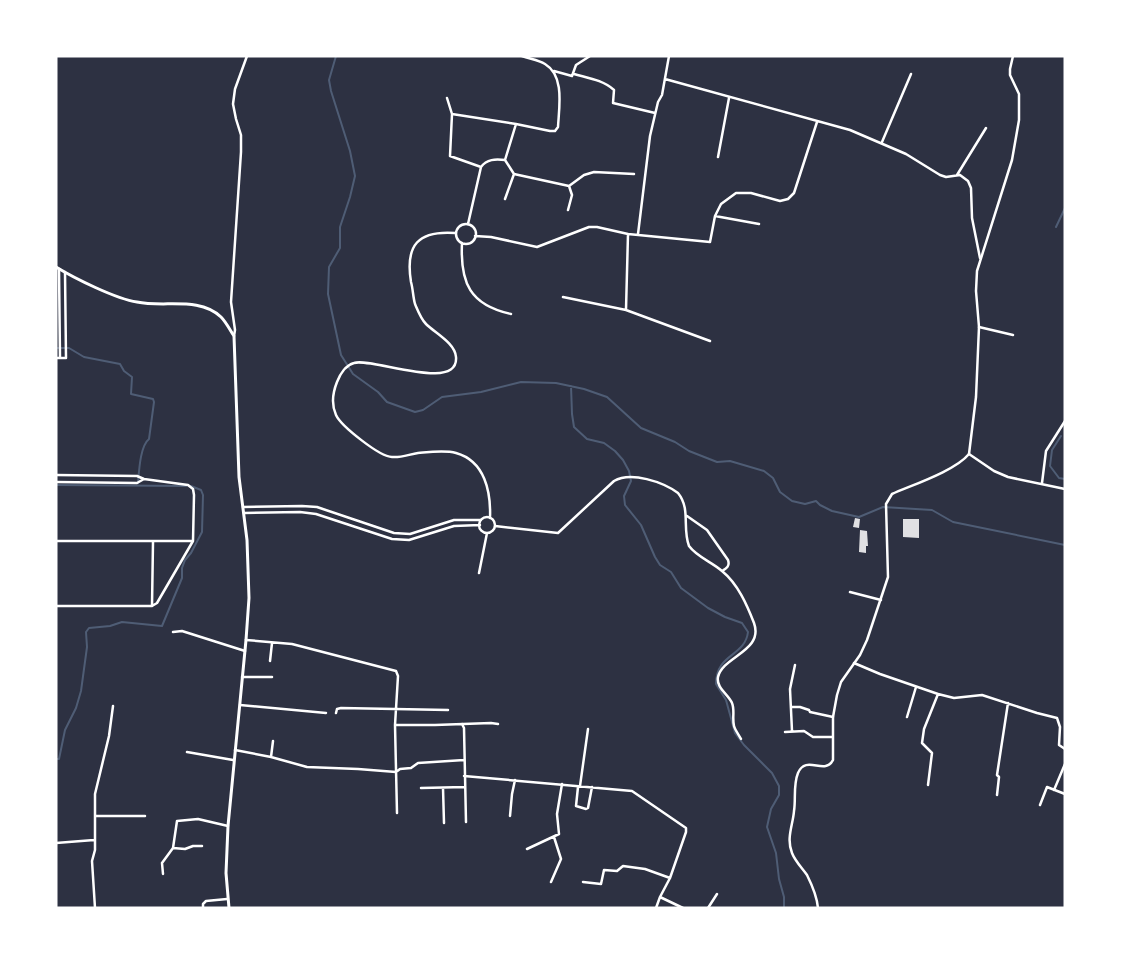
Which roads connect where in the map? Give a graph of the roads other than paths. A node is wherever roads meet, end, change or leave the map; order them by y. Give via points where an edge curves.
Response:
1 (247, 56) edge
2 (522, 56) edge
3 (590, 56) edge
4 (669, 56) edge
5 (1013, 56) edge
6 (552, 71) junction
7 (574, 74) junction
8 (911, 74) dead end
9 (665, 79) junction
10 (447, 98) dead end
11 (730, 98) junction
12 (655, 113) junction
13 (452, 114) junction
14 (817, 122) junction
15 (516, 124) junction
16 (986, 128) dead end
17 (882, 142) junction
18 (718, 157) dead end
19 (504, 160) junction
20 (481, 167) junction
21 (514, 174) junction
22 (634, 174) dead end
23 (957, 175) junction
24 (569, 186) junction
25 (506, 200) dead end
26 (568, 210) dead end
27 (715, 216) junction
28 (468, 224) junction
29 (759, 224) dead end
30 (456, 233) junction
31 (628, 234) junction
32 (638, 234) junction
33 (476, 236) junction
34 (462, 243) junction
35 (980, 258) junction
36 (58, 268) edge
37 (65, 272) junction
38 (562, 297) dead end
39 (626, 310) junction
40 (511, 314) dead end
41 (979, 327) junction
42 (1013, 335) dead end
43 (234, 336) junction
44 (710, 341) dead end
45 (58, 353) edge
46 (66, 353) junction
47 (58, 358) edge
48 (1065, 421) edge
49 (1064, 426) edge
50 (969, 454) junction
51 (56, 475) edge
52 (86, 475) junction
53 (137, 476) junction
54 (144, 479) junction
55 (56, 482) edge
56 (86, 482) junction
57 (137, 483) junction
58 (1042, 483) junction
59 (1065, 489) edge
60 (243, 507) junction
61 (244, 514) junction
62 (687, 516) junction
63 (490, 518) junction
64 (481, 520) junction
65 (480, 525) junction
66 (373, 526) junction
67 (495, 526) junction
68 (370, 532) junction
69 (487, 533) junction
70 (56, 541) edge
71 (193, 541) junction
72 (153, 542) junction
73 (722, 571) junction
74 (479, 573) dead end
75 (850, 592) dead end
76 (881, 600) junction
77 (56, 606) edge
78 (152, 606) junction
79 (173, 632) dead end
80 (246, 640) junction
81 (272, 642) junction
82 (245, 651) junction
83 (270, 661) dead end
84 (854, 663) junction
85 (796, 665) dead end
86 (242, 677) junction
87 (272, 677) dead end
88 (916, 687) junction
89 (938, 694) junction
90 (1008, 703) junction
91 (240, 705) junction
92 (113, 706) dead end
93 (791, 707) junction
94 (396, 710) junction
95 (448, 710) dead end
96 (326, 712) dead end
97 (336, 713) dead end
98 (833, 717) junction
99 (907, 717) dead end
100 (462, 724) junction
101 (498, 724) dead end
102 (396, 725) junction
103 (588, 729) dead end
104 (792, 731) junction
105 (785, 732) dead end
106 (832, 737) junction
107 (741, 739) dead end
108 (273, 741) dead end
109 (235, 750) junction
110 (1065, 750) edge
111 (187, 752) dead end
112 (271, 757) junction
113 (233, 760) junction
114 (464, 760) junction
115 (1065, 764) edge
116 (396, 772) junction
117 (464, 776) junction
118 (516, 780) junction
119 (562, 784) junction
120 (928, 785) dead end
121 (579, 786) junction
122 (465, 787) junction
123 (592, 787) junction
124 (421, 788) dead end
125 (443, 788) junction
126 (1054, 790) junction
127 (1065, 794) edge
128 (997, 795) dead end
129 (1040, 806) dead end
130 (397, 813) dead end
131 (94, 816) junction
132 (146, 816) dead end
133 (510, 816) dead end
134 (466, 822) dead end
135 (444, 823) dead end
136 (228, 826) junction
137 (554, 837) junction
138 (94, 840) junction
139 (56, 843) edge
140 (202, 846) dead end
141 (173, 848) junction
142 (527, 849) dead end
143 (163, 874) dead end
144 (670, 878) junction
145 (551, 882) dead end
146 (583, 882) dead end
147 (717, 894) dead end
148 (660, 897) junction
149 (227, 899) junction
150 (95, 908) edge
151 (203, 908) edge
152 (229, 908) edge
153 (656, 908) edge
154 (683, 908) edge
155 (708, 908) edge
156 (818, 908) edge

1 - 43 street via 233,104 241,136 230,302
2 - 6 street via 543,63
3 - 7 street via 576,65
4 - 9 street
5 - 35 street via 1010,75 1020,102 1017,139
6 - 7 street
6 - 15 street via 558,86 558,127 550,131
7 - 12 street via 612,88 612,103
8 - 17 street
9 - 11 street
9 - 12 street
10 - 13 street
11 - 14 street
11 - 18 street
12 - 32 street via 645,166
13 - 15 street
13 - 20 street via 450,156
14 - 17 street
14 - 27 street via 794,193 788,199 780,201 751,193 736,193 721,204
15 - 19 street
16 - 23 street
17 - 23 street via 940,176
19 - 20 street via 494,159
19 - 21 street
20 - 28 street
21 - 24 street
21 - 25 street
22 - 24 street via 594,172
23 - 35 street via 964,176 971,188 972,218
24 - 26 street via 572,195
27 - 29 street
27 - 32 street via 710,242
28 - 30 street via 461,225
28 - 33 street
30 - 34 street
30 - 63 street via 439,232 424,236 411,253 410,270 420,316 452,347 456,357 454,366 441,374 363,361 353,363 338,378 332,394 336,415 346,427 367,445 389,457 448,451 473,462 486,481
31 - 32 street
31 - 33 street via 589,227 537,247
31 - 39 street
33 - 34 street via 471,242
34 - 40 street via 461,264 468,288 489,307
35 - 41 street via 976,291
36 - 37 main road
36 - 45 street
37 - 43 main road via 135,302 190,304 212,309 223,318
37 - 46 street
38 - 39 street
39 - 44 street
41 - 42 street
41 - 50 street via 976,397
43 - 60 main road
45 - 46 street
45 - 47 street
46 - 47 street via 66,358
48 - 49 street
49 - 58 street via 1046,450
50 - 58 street via 994,471
50 - 76 street via 944,472 892,494 886,504 888,577
51 - 52 street
52 - 53 street
52 - 56 street
53 - 54 street
53 - 57 street
54 - 57 street
54 - 71 street via 191,486 194,495
55 - 56 street
56 - 57 street
58 - 59 street
60 - 61 main road
60 - 66 street via 317,508
61 - 68 street via 316,514
61 - 80 main road via 248,540
62 - 67 street via 680,496 674,490 628,476 614,481 558,534
62 - 73 street via 689,546
62 - 73 street via 707,530 728,560 728,567
63 - 64 street
63 - 67 street
64 - 65 street
64 - 66 street via 454,520 404,535
65 - 68 street via 454,526 405,541
65 - 69 street via 481,530
66 - 68 street
67 - 69 street
69 - 74 street
70 - 72 street
71 - 72 street
71 - 78 street via 159,601
72 - 78 street
73 - 107 street via 741,594 755,625 753,641 724,667 718,679 731,702 734,727
75 - 76 street
76 - 84 street via 868,640
77 - 78 street
79 - 82 street via 182,631
80 - 81 street
80 - 82 main road
81 - 83 street
81 - 94 street via 324,651 395,670 398,676
82 - 86 main road
84 - 88 street
84 - 98 street via 841,682
85 - 93 street via 790,689
86 - 87 street
86 - 91 main road
88 - 89 street
88 - 99 street
89 - 90 street via 954,698 982,695
89 - 120 street via 922,743 932,753
90 - 110 street via 1057,718 1059,745
90 - 128 street
91 - 96 street
91 - 109 main road
92 - 131 street via 110,736 95,794
93 - 98 street
93 - 104 street
94 - 95 street
94 - 97 street via 341,708
94 - 102 street
98 - 106 street
100 - 101 street
100 - 102 street
100 - 114 street
102 - 116 street
103 - 121 street
104 - 105 street
104 - 106 street via 813,737
106 - 156 street via 831,764 825,767 807,764 798,772 790,834 792,854 807,876
108 - 112 street
109 - 112 street
109 - 113 main road
111 - 113 street
112 - 116 street via 308,768
113 - 136 main road
114 - 116 street via 418,763
114 - 117 street
115 - 126 street
116 - 130 street
117 - 118 street
117 - 122 street
118 - 119 street
118 - 133 street
119 - 121 street
119 - 137 street via 557,814 559,834
121 - 123 street
121 - 123 street via 576,806 586,809
122 - 125 street
122 - 134 street
123 - 144 street via 632,791 686,828
124 - 125 street
125 - 135 street
126 - 127 street
126 - 129 street via 1047,787
131 - 132 street
131 - 138 street
136 - 141 street via 198,819 177,822
136 - 149 main road
137 - 142 street
137 - 145 street via 561,859
138 - 139 street
138 - 150 street
140 - 141 street
141 - 143 street via 162,864
144 - 146 street via 646,869 623,866 616,871 604,870 601,884
144 - 148 street
147 - 155 street
148 - 153 street
148 - 154 street
149 - 151 street via 206,901
149 - 152 main road

